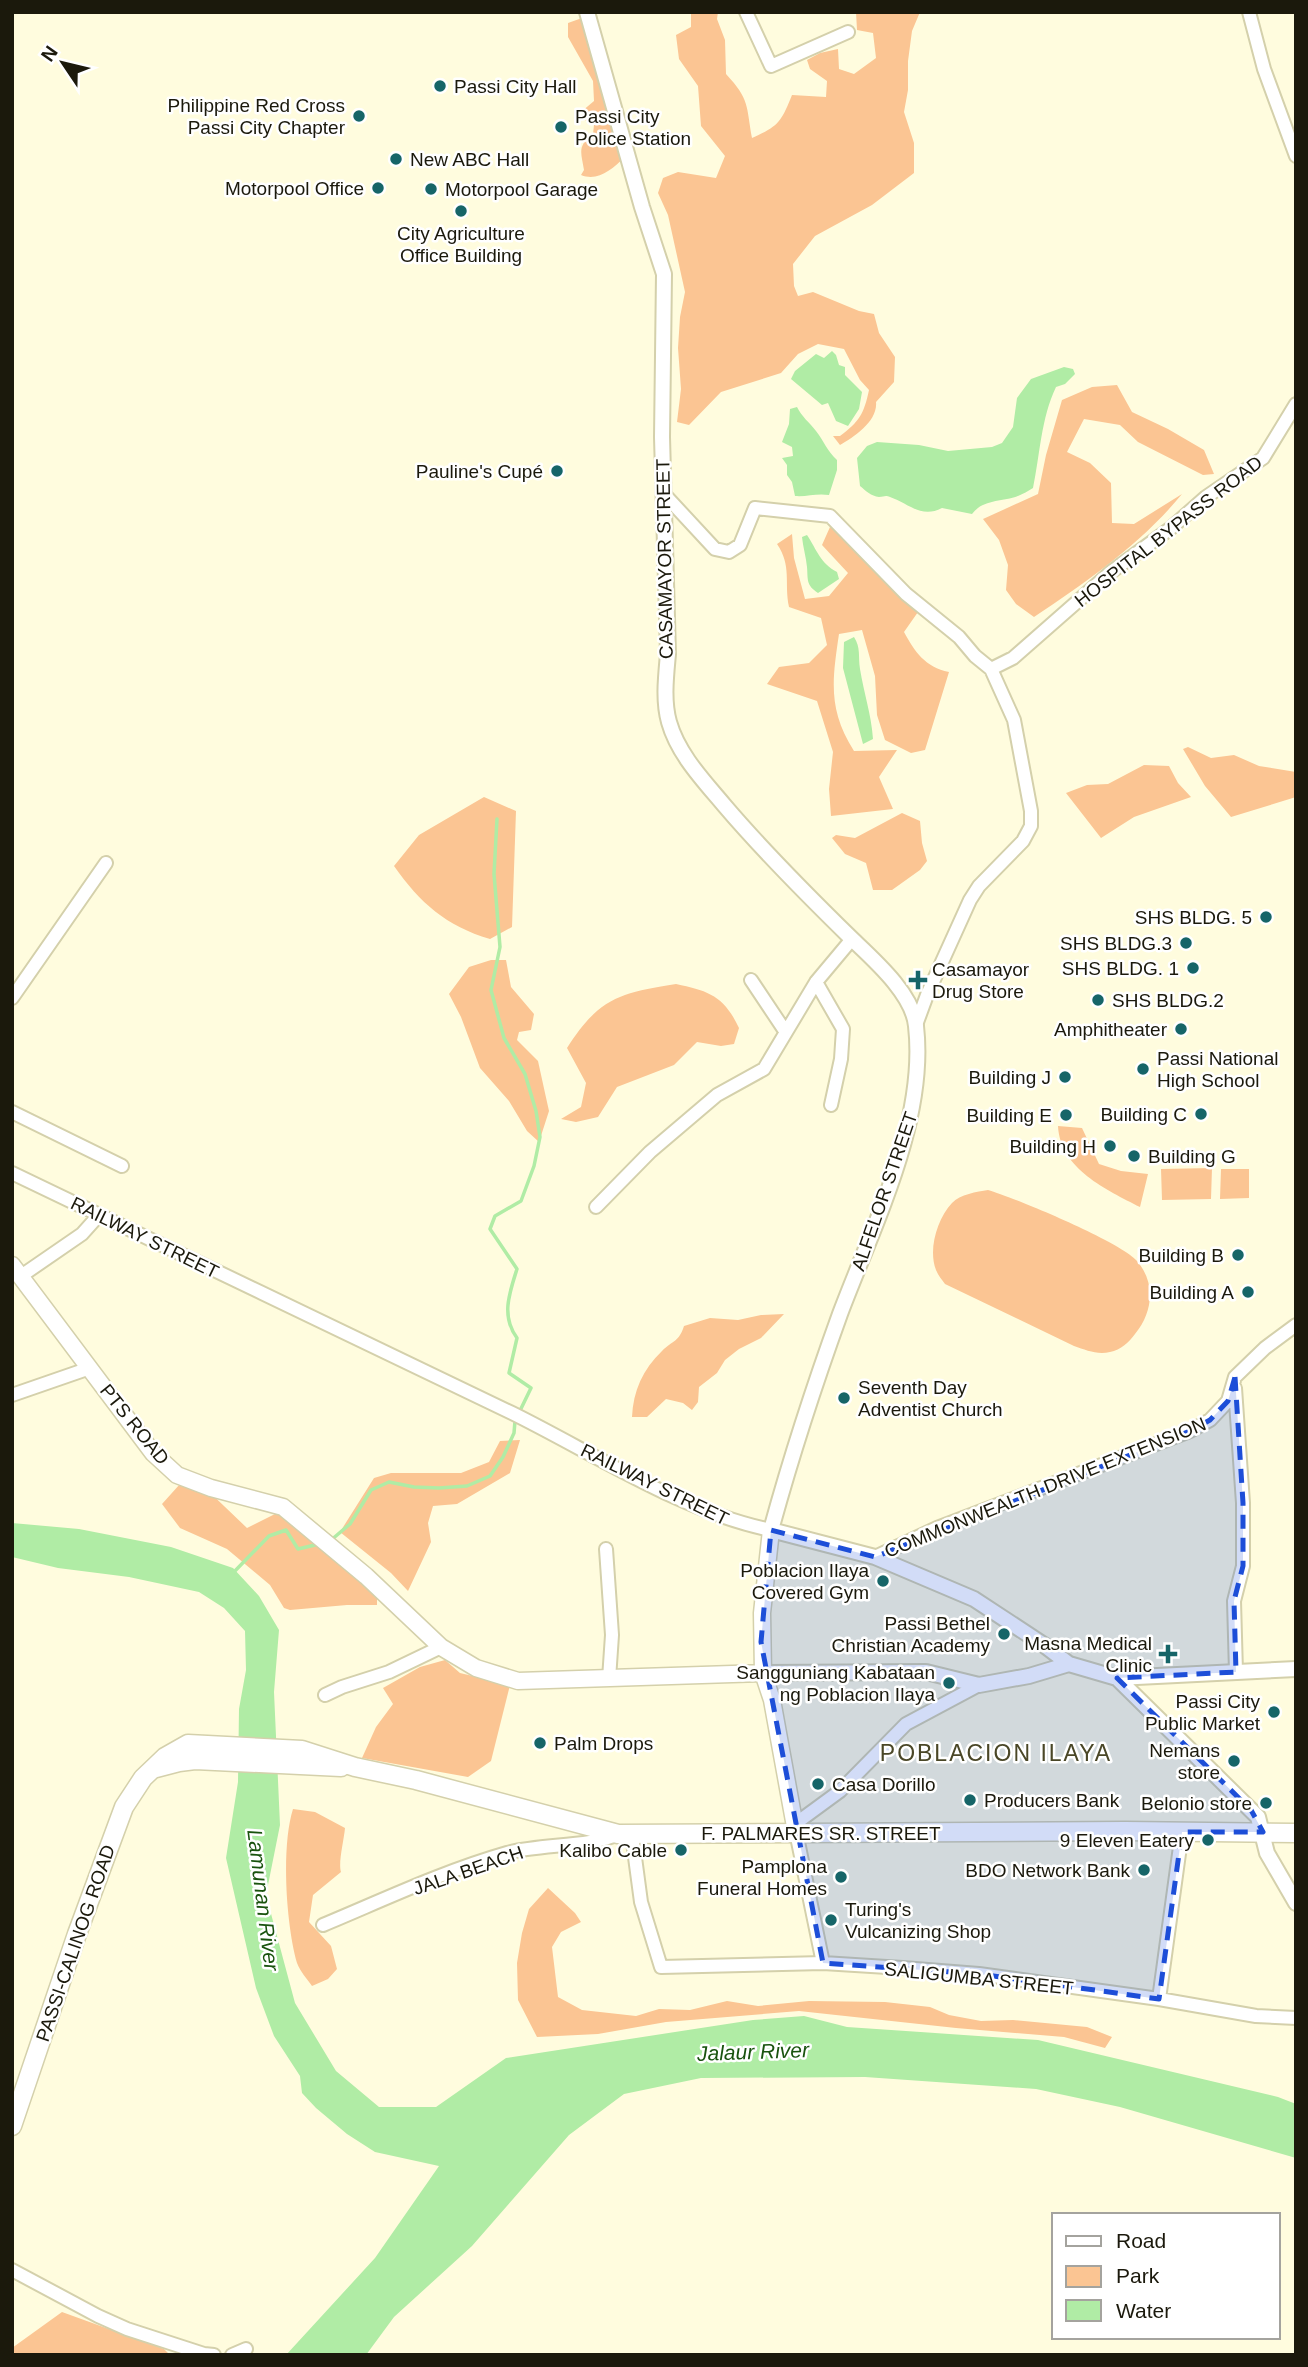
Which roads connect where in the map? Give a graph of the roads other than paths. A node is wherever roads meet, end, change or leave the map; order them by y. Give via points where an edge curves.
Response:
1 (587, 12) edge
2 (746, 12) edge
3 (1249, 12) edge
4 (848, 32) dead end
5 (1296, 156) edge
6 (1296, 404) edge
7 (664, 494) junction
8 (991, 670) junction
9 (106, 863) dead end
10 (852, 939) junction
11 (751, 980) dead end
12 (816, 982) junction
13 (12, 998) edge
14 (916, 1025) junction
15 (786, 1031) junction
16 (831, 1105) dead end
17 (12, 1112) edge
18 (122, 1166) dead end
19 (12, 1173) edge
20 (596, 1207) dead end
21 (99, 1215) junction
22 (16, 1272) edge
23 (1296, 1325) edge
24 (90, 1368) junction
25 (1235, 1377) junction
26 (12, 1395) edge
27 (771, 1530) junction
28 (606, 1549) dead end
29 (875, 1556) junction
30 (441, 1647) junction
31 (1069, 1664) junction
32 (1296, 1669) edge
33 (1236, 1672) junction
34 (763, 1673) junction
35 (1117, 1678) junction
36 (609, 1679) junction
37 (979, 1685) junction
38 (326, 1695) dead end
39 (286, 1757) junction
40 (154, 1769) junction
41 (796, 1828) junction
42 (1182, 1832) junction
43 (1263, 1832) junction
44 (1296, 1833) edge
45 (625, 1834) junction
46 (1296, 1903) edge
47 (323, 1925) dead end
48 (823, 1963) junction
49 (1159, 1999) junction
50 (1296, 2018) edge
51 (12, 2126) edge
52 (12, 2270) edge
53 (246, 2349) dead end
54 (214, 2355) edge
55 (232, 2355) edge

1 - 7 street, CASAMAYOR STREET via 664,274
2 - 4 street via 771,66
3 - 5 street
6 - 8 street, HOSPITAL BYPASS ROAD via 1263,458 1206,497 1013,658
7 - 8 street, ALFELOR STREET via 715,549 729,552 740,545 755,508 830,516 906,594 959,636
7 - 10 street, CASAMAYOR STREET via 668,721 700,776 754,840
8 - 14 street, ALFELOR STREET via 1014,720 1031,826 970,900
9 - 13 street
10 - 12 street
10 - 14 street, CASAMAYOR STREET via 901,991
11 - 15 street
12 - 15 street
12 - 16 street via 843,1030
14 - 27 street, ALFELOR STREET via 917,1092 909,1123 805,1412
15 - 20 street via 764,1069 717,1095 650,1152
17 - 18 street
19 - 21 street, RAILWAY STREET
21 - 22 street via 82,1234
21 - 27 street, RAILWAY STREET via 675,1496 737,1523
22 - 24 main road, PTS ROAD
23 - 25 street, COMMONWEALTH DRIVE EXTENSION
24 - 26 street
24 - 30 main road, PTS ROAD via 153,1452 177,1475 284,1507
25 - 29 street, COMMONWEALTH DRIVE EXTENSION via 1228,1401 1210,1420 1190,1431
25 - 33 street via 1243,1528 1243,1566 1234,1601
27 - 29 street, RAILWAY STREET
27 - 34 main road via 762,1613
28 - 36 street via 612,1635
29 - 31 street, RAILWAY STREET via 974,1599
30 - 36 main road, PTS ROAD via 476,1668 518,1681
30 - 38 street
31 - 35 street, RAILWAY STREET
31 - 37 street
32 - 33 street
33 - 35 street
34 - 36 main road, PTS ROAD
34 - 37 street via 926,1672
34 - 41 main road
35 - 43 street, RAILWAY STREET via 1258,1817
37 - 41 street via 906,1724
39 - 40 main road via 179,1762
39 - 40 main road, PASSI-CALINOG ROAD via 197,1743 177,1749
39 - 45 main road, F. PALMARES SR. STREET via 355,1766
40 - 51 main road, PASSI-CALINOG ROAD via 135,1788 115,1828
41 - 42 main road, F. PALMARES SR. STREET
41 - 45 main road, F. PALMARES SR. STREET
41 - 48 street
42 - 43 main road, F. PALMARES SR. STREET
42 - 49 street
43 - 44 main road, F. PALMARES SR. STREET
43 - 46 street, RAILWAY STREET via 1266,1853
45 - 47 street, JALA BEACH via 475,1863
45 - 48 street, SALIGUMBA STREET via 661,1967
48 - 49 street, SALIGUMBA STREET via 979,1975
49 - 50 street, SALIGUMBA STREET via 1256,2016
52 - 54 street via 127,2329
53 - 55 street

